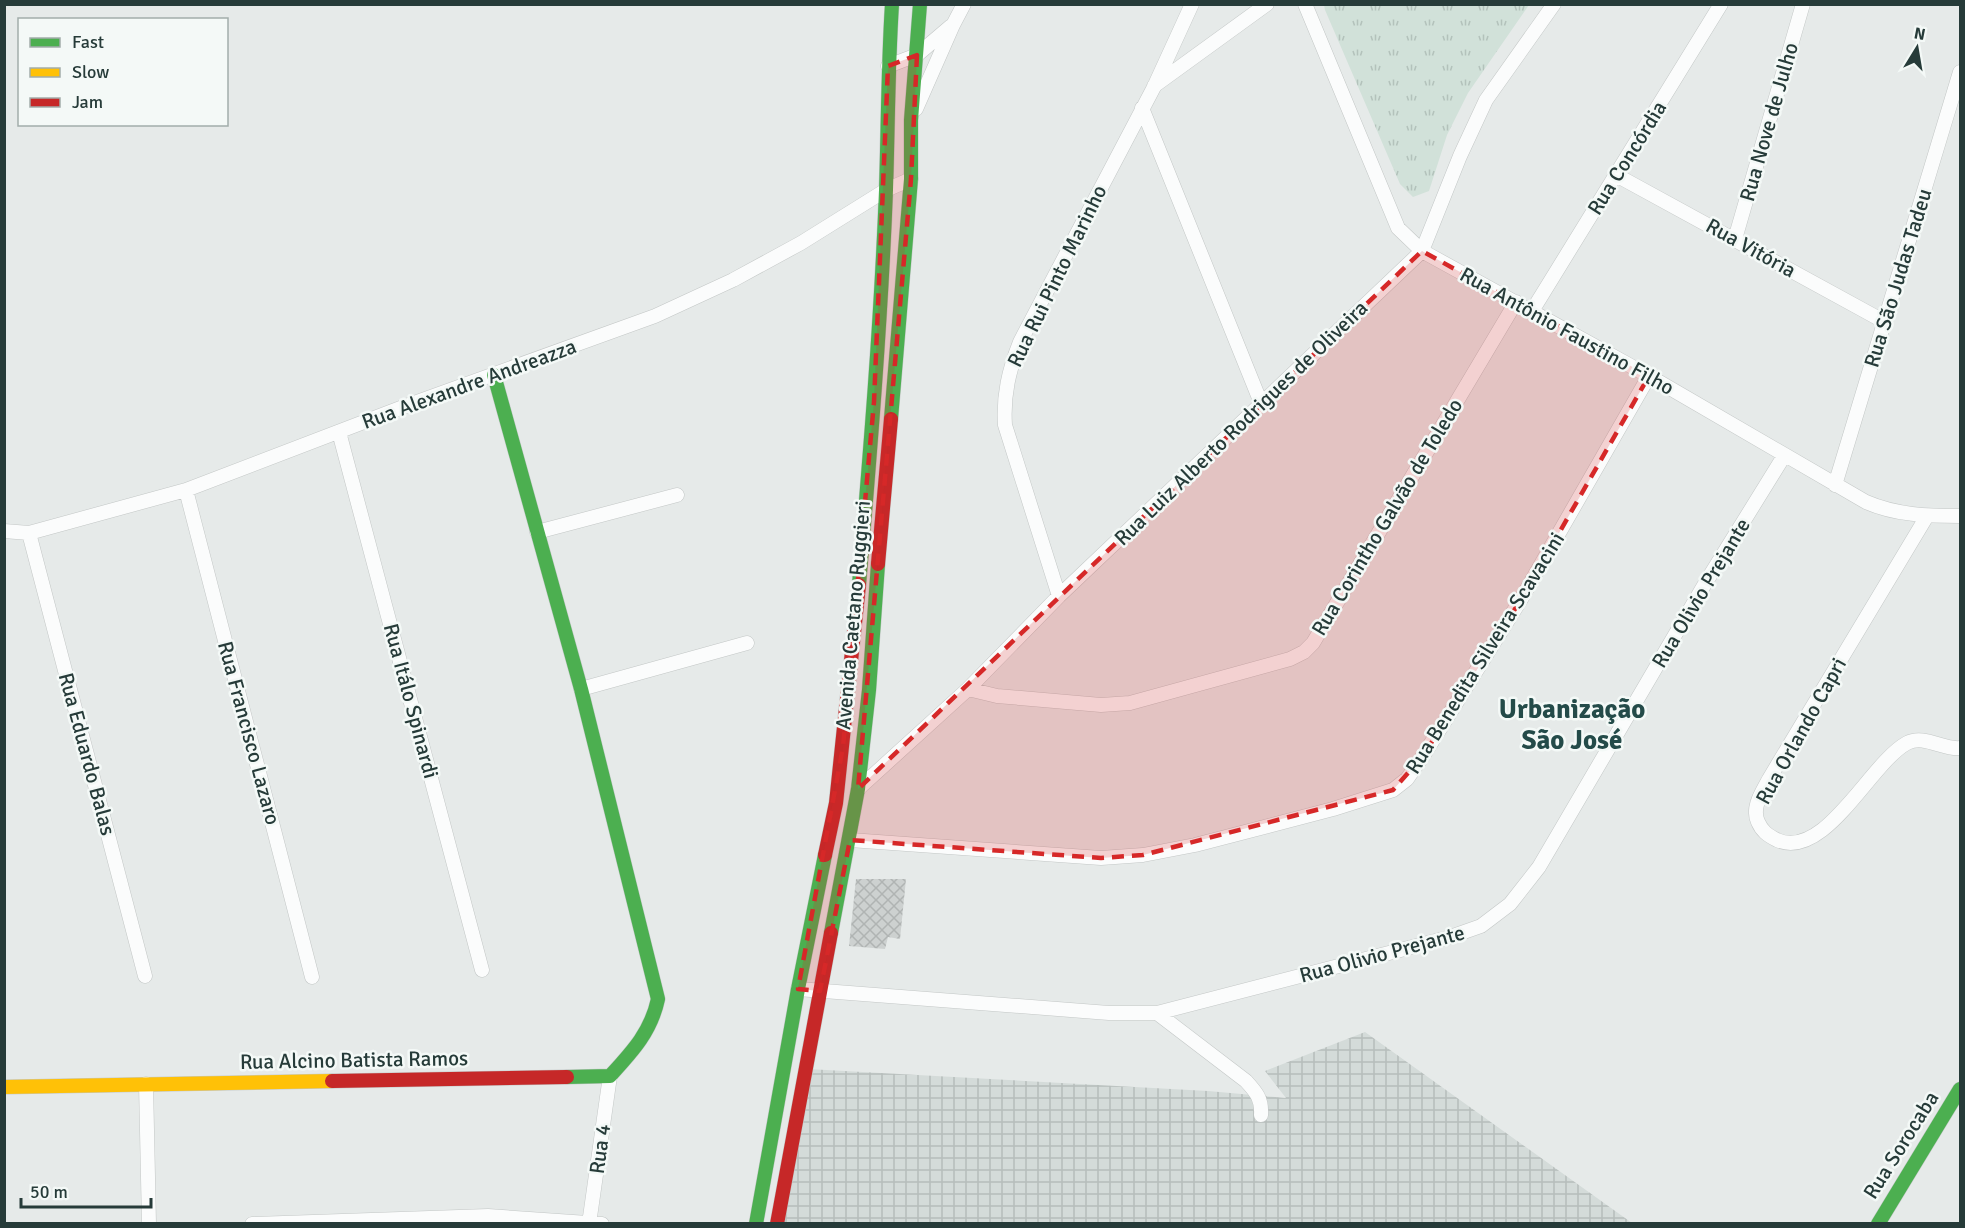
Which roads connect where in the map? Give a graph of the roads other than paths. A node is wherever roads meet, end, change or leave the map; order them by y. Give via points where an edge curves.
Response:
1 (892, 4) edge
2 (920, 4) edge
3 (964, 4) edge
4 (1192, 4) edge
5 (1267, 4) edge
6 (1305, 4) edge
7 (1554, 4) edge
8 (1721, 4) edge
9 (1803, 4) edge
10 (953, 25) junction
11 (917, 55) junction
12 (888, 66) junction
13 (1960, 72) edge
14 (1154, 87) junction
15 (1142, 108) junction
16 (911, 120) junction
17 (1616, 175) junction
18 (911, 179) junction
19 (886, 190) junction
20 (1735, 239) junction
21 (1422, 251) junction
22 (1516, 302) junction
23 (1532, 311) junction
24 (1885, 322) junction
25 (494, 375) junction
26 (1649, 376) junction
27 (1261, 403) junction
28 (339, 432) junction
29 (1784, 456) junction
30 (1835, 485) junction
31 (186, 490) junction
32 (677, 495) dead end
33 (1927, 516) junction
34 (1960, 516) edge
35 (4, 531) edge
36 (537, 532) junction
37 (29, 533) junction
38 (1059, 596) junction
39 (747, 644) dead end
40 (969, 688) junction
41 (581, 689) junction
42 (1960, 748) edge
43 (858, 789) junction
44 (850, 840) junction
45 (482, 970) dead end
46 (145, 976) dead end
47 (312, 977) dead end
48 (798, 989) junction
49 (820, 991) junction
50 (1157, 1013) junction
51 (610, 1077) junction
52 (146, 1084) junction
53 (4, 1087) edge
54 (1960, 1089) edge
55 (1261, 1115) dead end
56 (377, 1221) edge
57 (594, 1223) edge
58 (149, 1224) edge
59 (252, 1224) edge
60 (756, 1224) edge
61 (777, 1224) edge
62 (1878, 1224) edge

1 - 12 main road, Avenida Caetano Ruggieri
2 - 11 main road, Avenida Caetano Ruggieri
3 - 10 street
4 - 14 street, Rua Rui Pinto Marinho
5 - 14 street
6 - 21 street, Rua Antônio Faustino Filho via 1398,228
7 - 21 street, Rua Luiz Alberto Rodrigues de Oliveira via 1486,100
8 - 17 street, Rua Concórdia
9 - 20 street, Rua Nove de Julho
10 - 11 street
10 - 16 street
11 - 12 street
11 - 16 main road, Avenida Caetano Ruggieri
12 - 19 main road, Avenida Caetano Ruggieri
13 - 24 street, Rua São Judas Tadeu
14 - 15 street, Rua Rui Pinto Marinho
15 - 27 street
15 - 38 street, Rua Rui Pinto Marinho via 1020,342 1009,369 1003,404 1005,425
16 - 18 main road, Avenida Caetano Ruggieri
17 - 20 street, Rua Vitória
17 - 23 street, Rua Concórdia
18 - 19 street, Rua Alexandre Andreazza
18 - 43 main road, Avenida Caetano Ruggieri via 870,690
19 - 25 street, Rua Alexandre Andreazza via 733,280 655,316
19 - 48 main road, Avenida Caetano Ruggieri via 855,638 836,803
20 - 24 street, Rua Vitória
21 - 22 street, Rua Antônio Faustino Filho
21 - 27 street, Rua Luiz Alberto Rodrigues de Oliveira
22 - 23 street, Rua Antônio Faustino Filho
22 - 40 street, Rua Corintho Galvão de Toledo via 1313,643 1304,652 1130,703 1101,705 997,696
23 - 26 street, Rua Antônio Faustino Filho
24 - 30 street, Rua São Judas Tadeu
25 - 28 street, Rua Alexandre Andreazza
25 - 36 main road
26 - 29 street, Rua Antônio Faustino Filho
26 - 44 street, Rua Benedita Silveira Scavacini via 1514,611 1418,764 1393,790 1195,845 1143,855 1101,858
27 - 38 street, Rua Luiz Alberto Rodrigues de Oliveira
28 - 31 street, Rua Alexandre Andreazza
28 - 45 street, Rua Itálo Spinardi
29 - 30 street, Rua Antônio Faustino Filho
29 - 50 street, Rua Olivio Prejante via 1539,867 1510,904 1481,926 1447,938
30 - 33 street, Rua Antônio Faustino Filho via 1880,508
31 - 37 street, Rua Alexandre Andreazza
31 - 47 street, Rua Francisco Lazaro
32 - 36 street
33 - 34 street, Rua Antônio Faustino Filho
33 - 42 street, Rua Orlando Capri via 1769,779 1757,804 1756,817 1762,831 1778,840 1792,844 1810,839 1908,742
35 - 37 street, Rua Alexandre Andreazza
36 - 41 main road
37 - 46 street, Rua Eduardo Balas
38 - 40 street, Rua Luiz Alberto Rodrigues de Oliveira
39 - 41 street
40 - 43 street, Rua Luiz Alberto Rodrigues de Oliveira
41 - 51 main road via 658,999 649,1030
43 - 44 main road, Avenida Caetano Ruggieri
44 - 49 main road, Avenida Caetano Ruggieri
48 - 49 street, Rua Olivio Prejante
48 - 60 main road, Avenida Caetano Ruggieri
49 - 50 street, Rua Olivio Prejante
49 - 61 main road, Avenida Caetano Ruggieri
50 - 55 street via 1246,1082 1262,1101
51 - 52 main road, Rua Alcino Batista Ramos
51 - 57 street, Rua 4
52 - 53 main road, Rua Alcino Batista Ramos
52 - 58 street
54 - 62 main road, Rua Sorocaba
56 - 57 street via 488,1216
56 - 59 street

